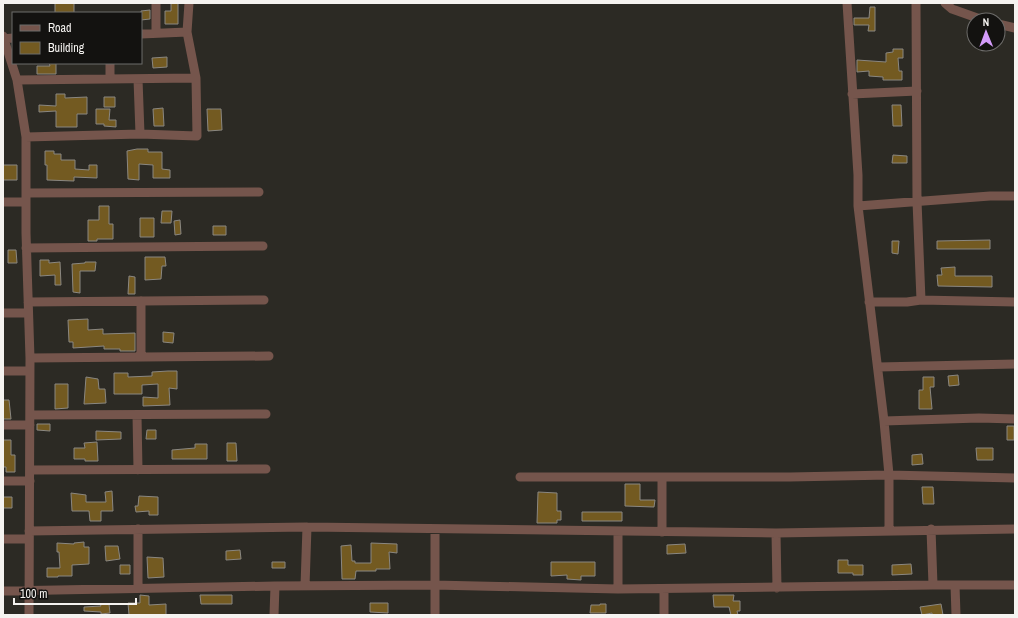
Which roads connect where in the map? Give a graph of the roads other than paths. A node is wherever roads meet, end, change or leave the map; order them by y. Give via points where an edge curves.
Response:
1 (156, 3) edge
2 (188, 3) edge
3 (846, 3) edge
4 (916, 3) edge
5 (945, 3) edge
6 (966, 14) edge
7 (187, 32) junction
8 (156, 33) junction
9 (142, 34) edge
10 (6, 38) edge
11 (12, 61) edge
12 (13, 64) edge
13 (110, 64) edge
14 (196, 78) junction
15 (110, 79) junction
16 (138, 79) junction
17 (17, 80) junction
18 (917, 91) junction
19 (852, 94) junction
20 (140, 134) junction
21 (26, 137) junction
22 (259, 192) dead end
23 (1015, 196) edge
24 (26, 197) junction
25 (917, 201) junction
26 (3, 202) edge
27 (858, 206) junction
28 (263, 246) dead end
29 (26, 248) junction
30 (264, 300) dead end
31 (921, 300) junction
32 (141, 301) junction
33 (28, 302) junction
34 (869, 302) junction
35 (1015, 302) edge
36 (3, 312) edge
37 (28, 313) junction
38 (269, 356) dead end
39 (141, 357) junction
40 (30, 358) junction
41 (1015, 364) edge
42 (878, 367) junction
43 (3, 371) edge
44 (30, 371) junction
45 (266, 414) dead end
46 (30, 415) junction
47 (137, 415) junction
48 (1015, 419) edge
49 (884, 420) junction
50 (3, 425) edge
51 (30, 425) junction
52 (266, 469) dead end
53 (30, 470) junction
54 (138, 470) junction
55 (889, 475) junction
56 (520, 477) dead end
57 (662, 477) junction
58 (1015, 478) edge
59 (3, 481) edge
60 (30, 481) junction
61 (307, 527) junction
62 (138, 528) junction
63 (435, 529) junction
64 (1015, 529) edge
65 (889, 530) junction
66 (931, 530) junction
67 (618, 531) junction
68 (662, 532) junction
69 (776, 533) junction
70 (29, 535) junction
71 (3, 539) edge
72 (434, 585) junction
73 (933, 585) junction
74 (955, 585) junction
75 (1015, 585) edge
76 (275, 586) junction
77 (305, 586) junction
78 (138, 588) junction
79 (777, 588) junction
80 (618, 589) junction
81 (664, 589) junction
82 (29, 590) junction
83 (3, 591) edge
84 (29, 615) edge
85 (274, 615) edge
86 (435, 615) edge
87 (664, 615) edge
88 (956, 615) edge

1 - 8 street
2 - 7 street
3 - 19 street
4 - 18 street
5 - 6 street via 952,9
7 - 8 street
7 - 14 street
8 - 9 street
10 - 11 street
12 - 17 street
13 - 15 street
14 - 16 street
14 - 20 street via 197,136
15 - 16 street
15 - 17 street
16 - 20 street
17 - 21 street
18 - 19 street
18 - 25 street
19 - 27 street
20 - 21 street
21 - 24 street
22 - 24 street
23 - 25 street
24 - 26 street
24 - 29 street
25 - 27 street
25 - 31 street
27 - 34 street
28 - 29 street
29 - 33 street
30 - 32 street
31 - 34 street
31 - 35 street
32 - 33 street
32 - 39 street
33 - 37 street
34 - 42 street
36 - 37 street
37 - 40 street
38 - 39 street
39 - 40 street
40 - 44 street
41 - 42 street
42 - 49 street
43 - 44 street
44 - 46 street
45 - 47 street
46 - 47 street
46 - 51 street
47 - 54 street
48 - 49 street
49 - 55 street
50 - 51 street
51 - 53 street
52 - 54 street
53 - 54 street
53 - 60 street
55 - 57 street
55 - 58 street
55 - 65 street
56 - 57 street
57 - 68 street
59 - 60 street
60 - 70 street
61 - 62 street
61 - 63 street
61 - 77 street
62 - 70 street
62 - 78 street
63 - 67 street
63 - 72 street
64 - 66 street
65 - 66 street
65 - 69 street
66 - 73 street
67 - 68 street
67 - 80 street
68 - 69 street
69 - 79 street
70 - 71 street
70 - 82 street
72 - 77 street
72 - 80 street
72 - 86 street
73 - 74 street
73 - 79 street
74 - 75 street
74 - 88 street
76 - 77 street
76 - 78 street
76 - 85 street
78 - 82 street
79 - 81 street
80 - 81 street
81 - 87 street
82 - 83 street
82 - 84 street

